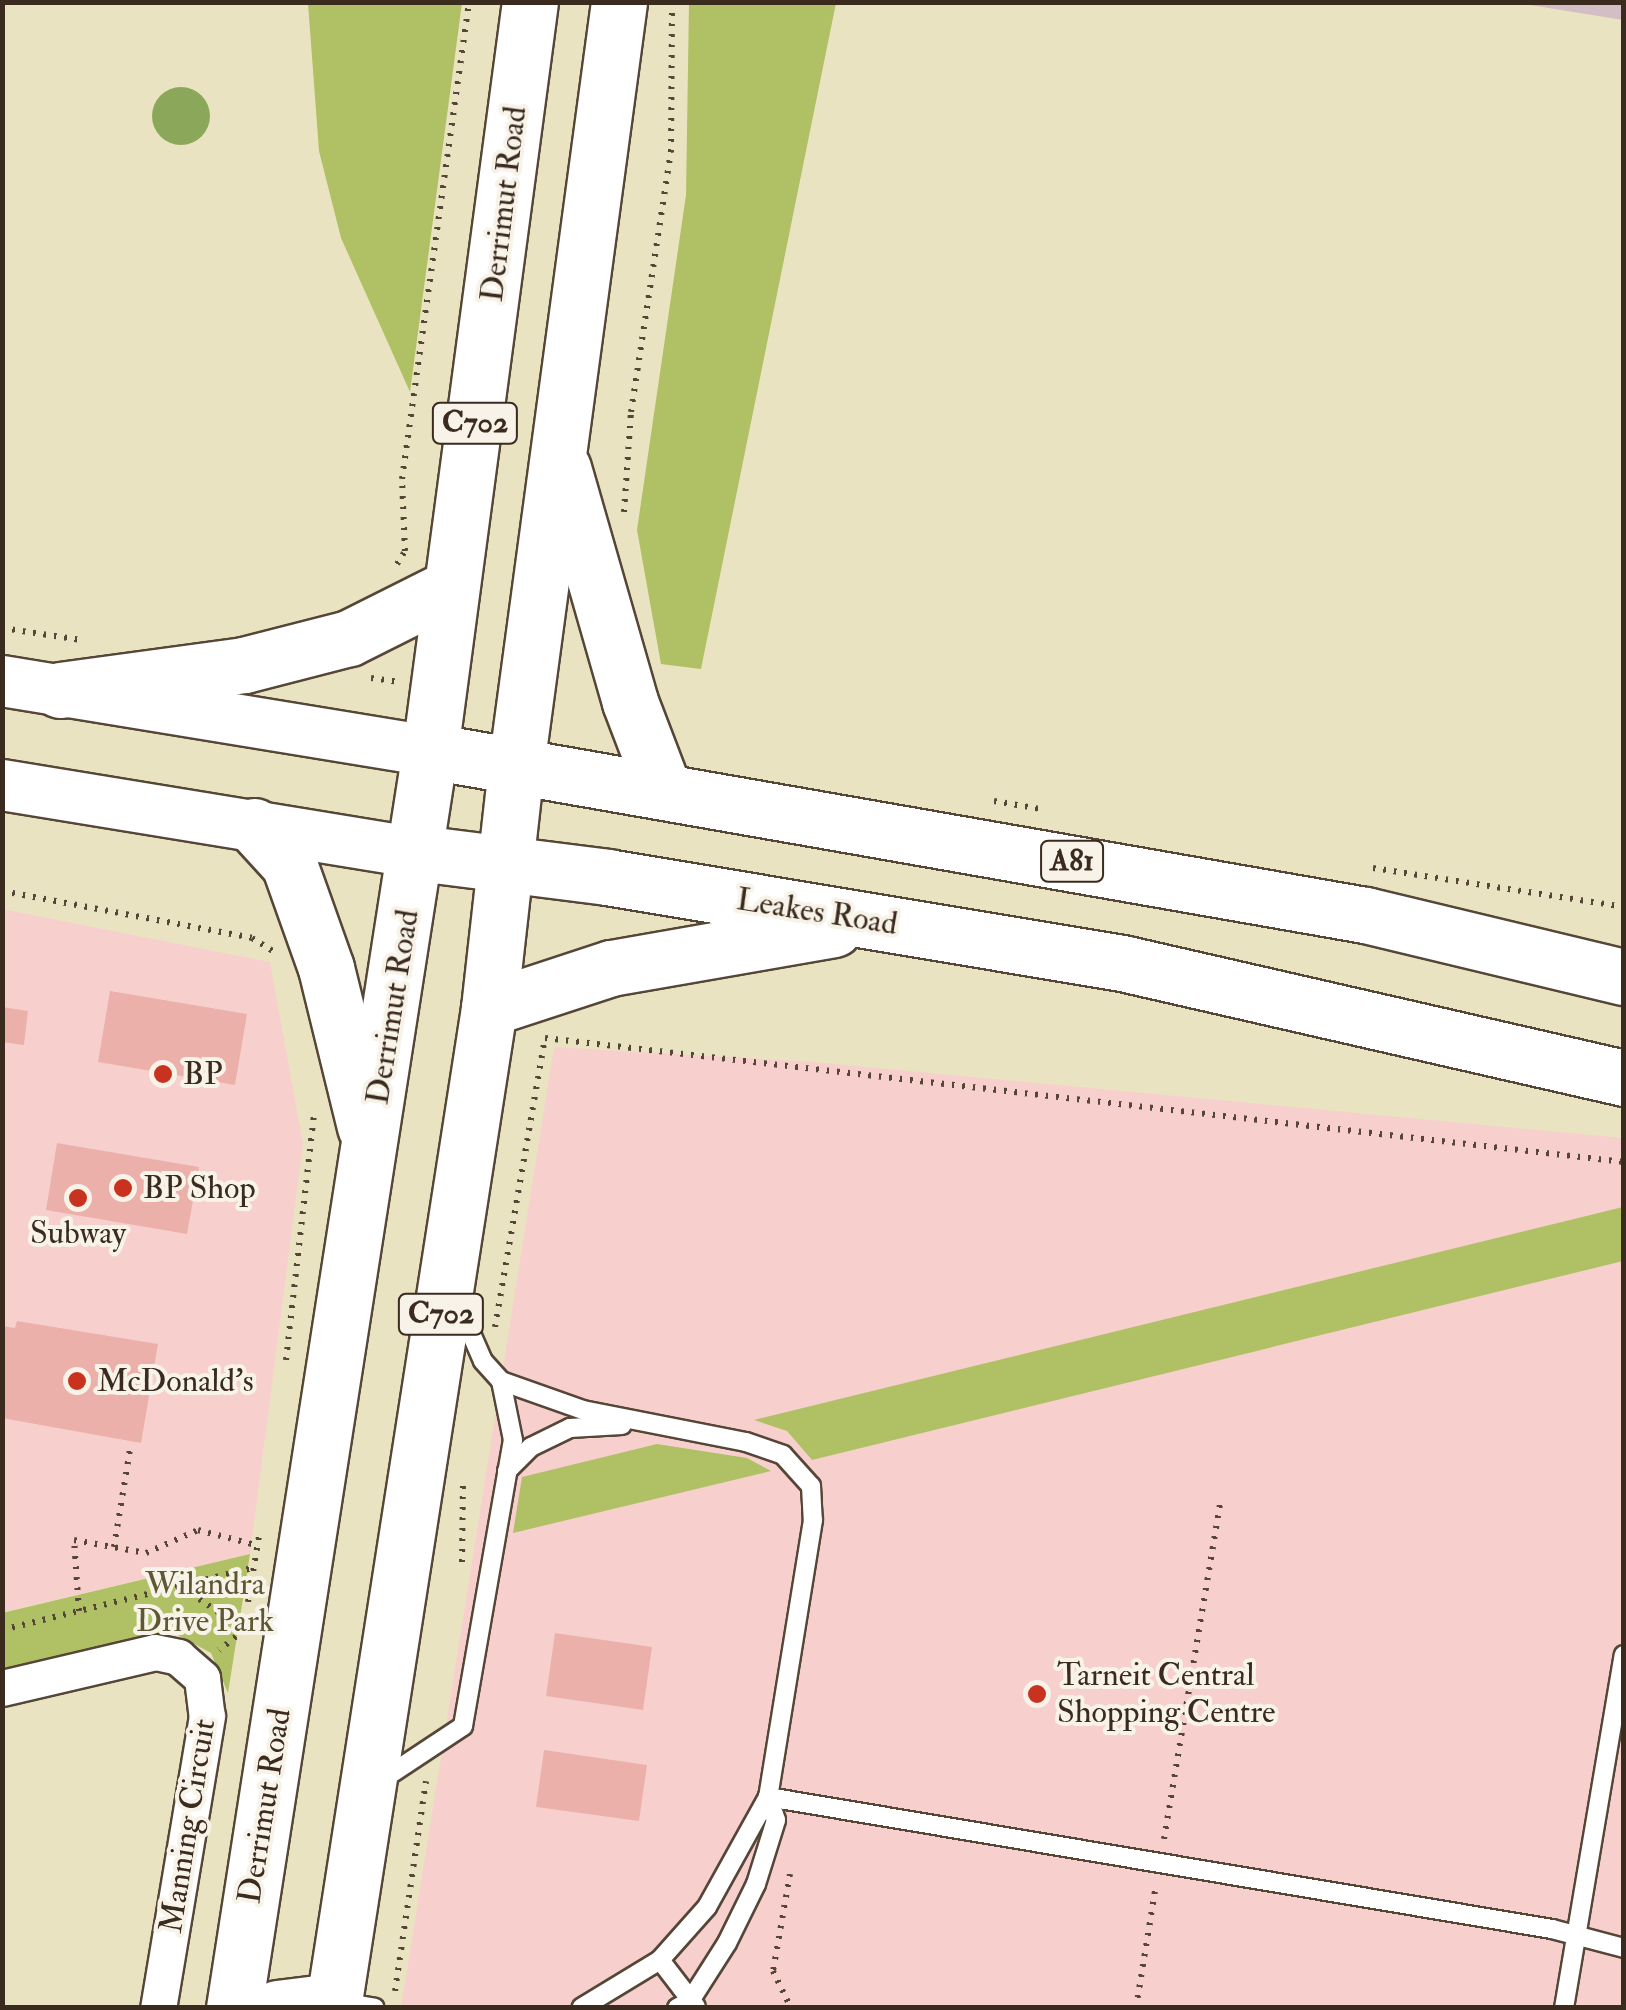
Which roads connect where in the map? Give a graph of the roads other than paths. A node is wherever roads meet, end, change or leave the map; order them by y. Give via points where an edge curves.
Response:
1 (530, 2) edge
2 (619, 2) edge
3 (557, 446) junction
4 (451, 587) junction
5 (2, 681) edge
6 (60, 690) junction
7 (430, 752) junction
8 (516, 766) junction
9 (2, 785) edge
10 (664, 791) junction
11 (254, 826) junction
12 (418, 853) junction
13 (504, 866) junction
14 (876, 921) junction
15 (1624, 976) edge
16 (489, 1008) junction
17 (1624, 1078) edge
18 (371, 1149) junction
19 (448, 1269) junction
20 (501, 1381) junction
21 (642, 1424) junction
22 (507, 1470) junction
23 (1624, 1655) edge
24 (2, 1688) edge
25 (368, 1789) junction
26 (768, 1797) junction
27 (1577, 1937) junction
28 (1624, 1948) edge
29 (660, 1960) junction
30 (347, 2005) edge
31 (688, 2005) edge
32 (158, 2008) edge
33 (234, 2008) edge
34 (277, 2008) edge
35 (582, 2008) edge
36 (1564, 2008) edge

1 - 4 main road, Derrimut Road / C702
2 - 3 main road, C702
3 - 8 main road, C702
3 - 10 main road via 630,702
4 - 6 main road via 360,634 244,666
4 - 7 main road, Derrimut Road / C702
5 - 6 main road
6 - 7 main road
7 - 8 main road, A81
7 - 12 main road, Derrimut Road / C702
8 - 10 main road, A81
8 - 13 main road, C702
9 - 11 main road, Leakes Road
10 - 15 main road, A81 via 1365,915
11 - 12 main road, Leakes Road
11 - 18 main road via 294,878 326,968
12 - 13 main road, Leakes Road
12 - 18 main road, Derrimut Road / C702
13 - 14 main road, Leakes Road
13 - 16 main road, C702
14 - 16 main road via 611,968
14 - 17 main road, Leakes Road via 1328,1006
16 - 19 main road, C702
18 - 33 main road, Derrimut Road / C702
19 - 20 lane via 464,1321
19 - 25 main road, C702
20 - 21 lane
20 - 22 lane via 513,1440
21 - 22 lane via 570,1428 532,1446
21 - 26 lane via 746,1442 783,1456 810,1486 814,1520
22 - 25 lane via 463,1726
23 - 27 lane
24 - 32 street, Manning Circuit via 155,1652 178,1658 202,1678 207,1716
25 - 30 main road, C702
26 - 27 lane
26 - 29 lane via 708,1907
26 - 31 lane via 776,1820 756,1884
27 - 28 lane
27 - 36 lane
29 - 31 lane
29 - 35 lane
30 - 34 main road

